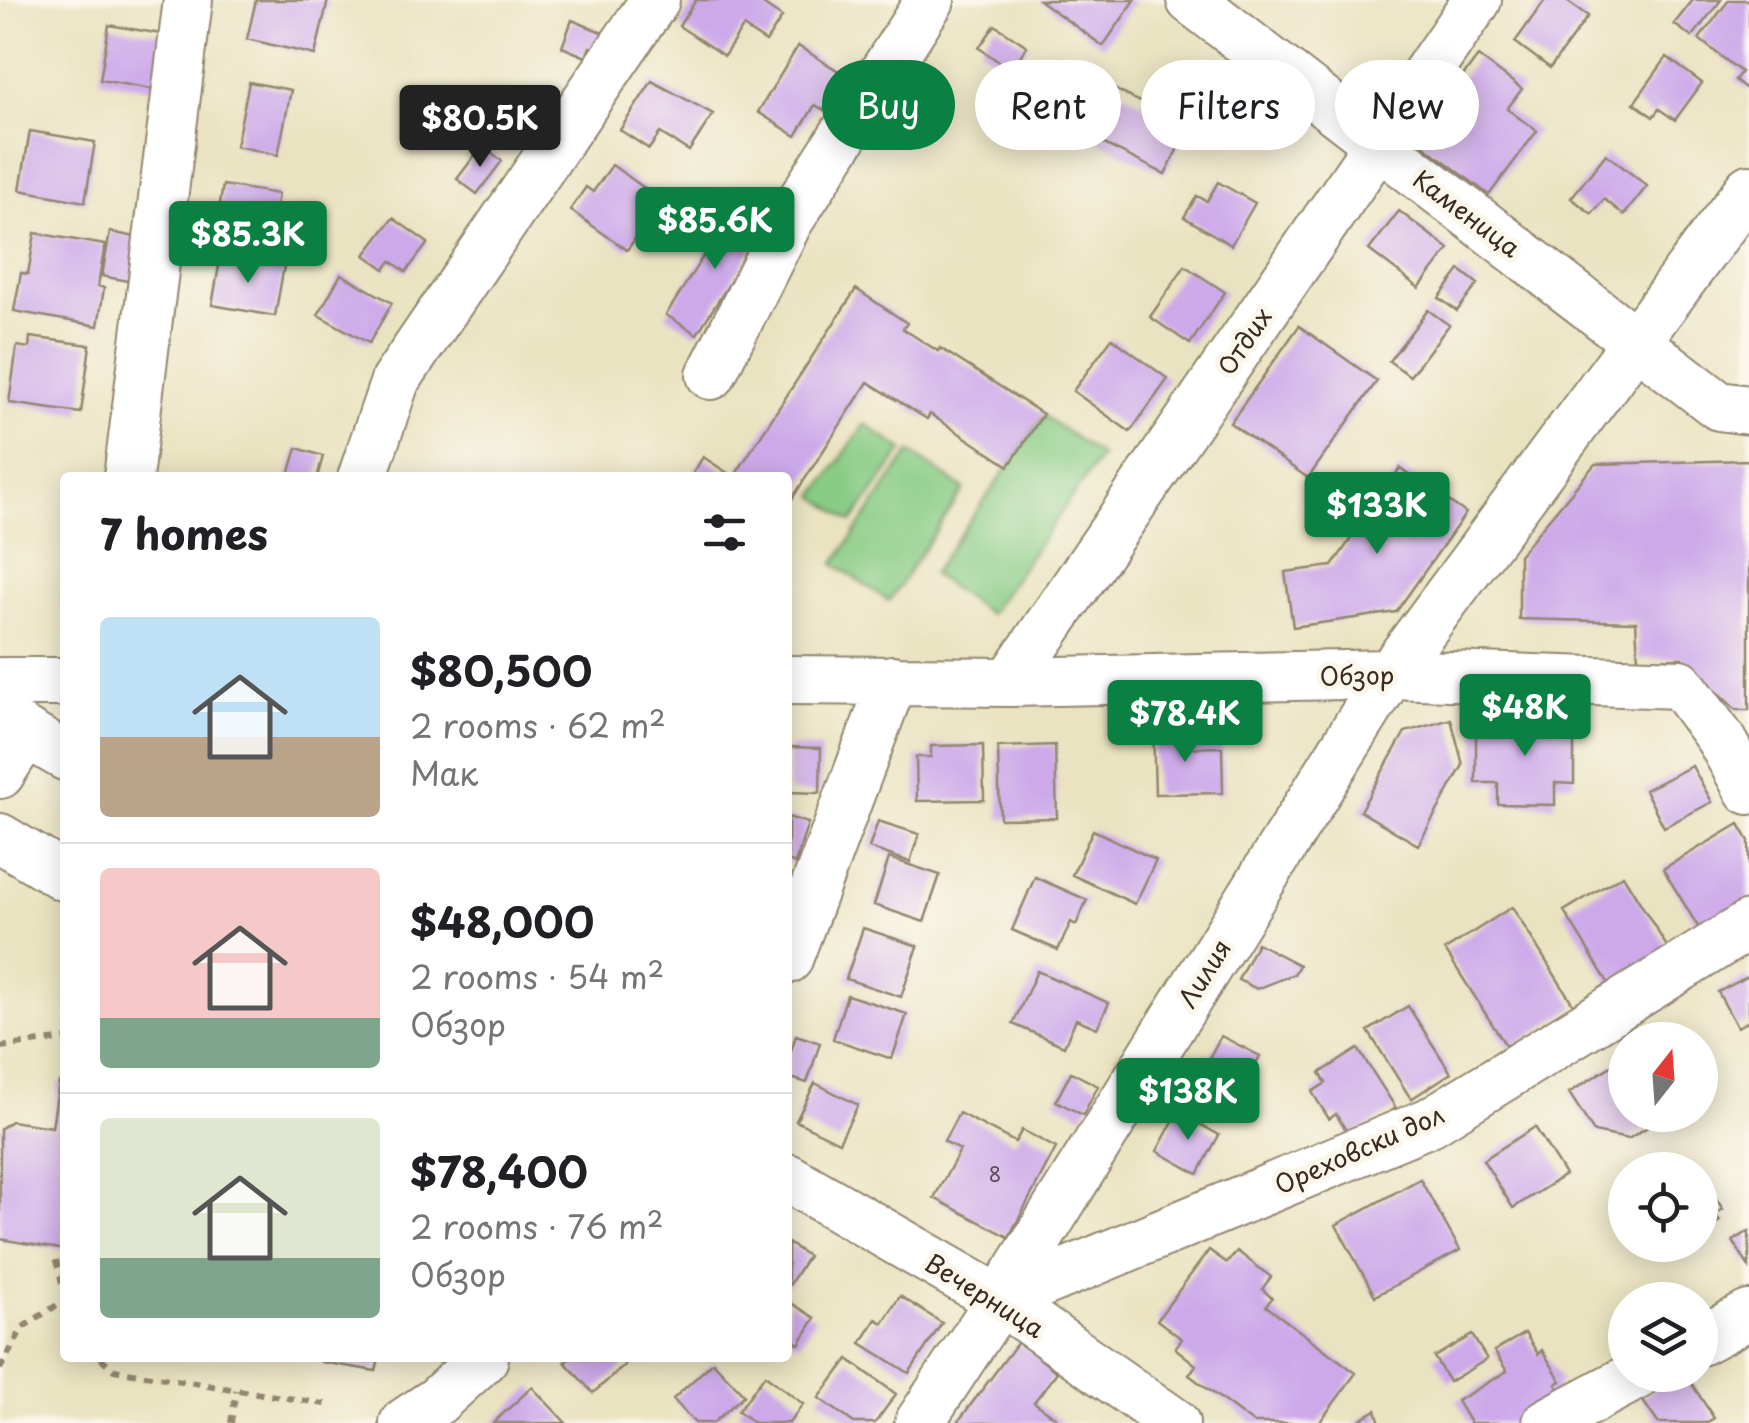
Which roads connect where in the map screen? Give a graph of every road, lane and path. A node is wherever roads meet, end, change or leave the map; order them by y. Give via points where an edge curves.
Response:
1 (188, 0) edge
2 (655, 0) edge
3 (930, 0) edge
4 (1192, 0) edge
5 (1476, 0) edge
6 (1435, 60) edge
7 (1335, 113) edge
8 (1374, 150) edge
9 (1382, 150) edge
10 (1749, 189) edge
11 (1638, 342) junction
12 (711, 375) dead end
13 (1749, 410) edge
14 (129, 472) edge
15 (364, 472) edge
16 (1390, 674) junction
17 (792, 680) edge
18 (893, 680) junction
19 (0, 682) edge
20 (60, 682) edge
21 (1010, 682) junction
22 (30, 735) edge
23 (0, 774) edge
24 (1749, 790) edge
25 (0, 838) edge
26 (60, 873) edge
27 (1749, 925) edge
28 (792, 948) edge
29 (60, 1040) edge
30 (0, 1047) edge
31 (792, 1180) edge
32 (56, 1260) dead end
33 (60, 1276) edge
34 (1000, 1300) junction
35 (60, 1301) edge
36 (1749, 1314) edge
37 (1718, 1331) edge
38 (105, 1362) edge
39 (480, 1362) edge
40 (0, 1369) edge
41 (236, 1390) junction
42 (1608, 1391) edge
43 (330, 1405) dead end
44 (230, 1423) edge
45 (404, 1423) edge
46 (919, 1423) edge
47 (1175, 1423) edge
48 (1548, 1423) edge

1 - 14 street
2 - 15 street via 395,381
3 - 12 street via 788,222
4 - 7 street, Каменица
5 - 6 street, Отдих
8 - 21 street, Отдих
9 - 11 street, Каменица
10 - 11 street, Лилия
11 - 13 street, Каменица via 1719,406
11 - 16 street, Лилия
16 - 21 street, Обзор
16 - 24 street, Обзор via 1680,684
16 - 34 street, Лилия
17 - 18 street, Обзор
18 - 21 street, Обзор
18 - 28 street
19 - 20 street
22 - 23 street
25 - 26 street
27 - 34 street, Ореховски дол via 1430,1122
29 - 30 path
31 - 34 street, Вечерница
32 - 33 path
34 - 46 street, Лилия
34 - 47 street, Вечерница
35 - 40 path via 22,1328
36 - 37 street
38 - 41 path via 114,1370
39 - 45 street
41 - 43 path
41 - 44 path
42 - 48 street

